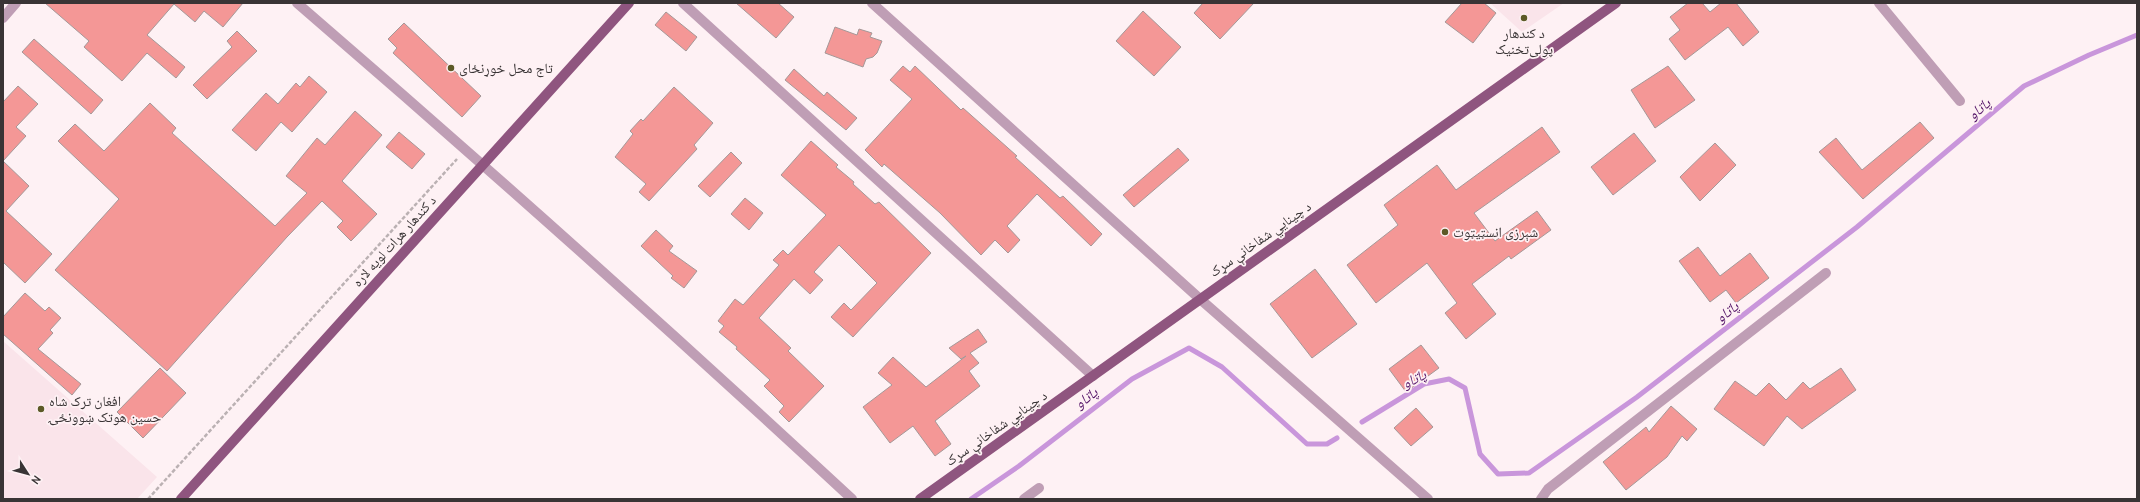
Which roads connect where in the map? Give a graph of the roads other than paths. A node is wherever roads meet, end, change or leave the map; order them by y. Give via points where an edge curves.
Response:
1 (16, 3) edge
2 (297, 3) edge
3 (629, 3) edge
4 (683, 3) edge
5 (872, 3) edge
6 (1616, 3) edge
7 (1879, 3) edge
8 (3, 18) edge
9 (1960, 101) dead end
10 (482, 163) junction
11 (1826, 273) dead end
12 (1200, 299) junction
13 (1093, 376) junction
14 (1039, 488) dead end
15 (181, 499) edge
16 (852, 499) edge
17 (920, 499) edge
18 (1024, 499) edge
19 (1428, 499) edge
20 (1542, 499) edge

1 - 8 street
2 - 10 street
3 - 10 main road, د کندهار هرات لویه لاره
4 - 13 street
5 - 12 street
6 - 12 main road, د چينايي شفاخانې سړک
7 - 9 street
10 - 15 main road, د کندهار هرات لویه لاره
10 - 16 street via 684,343
11 - 20 street via 1548,489
12 - 13 main road, د چينايي شفاخانې سړک
12 - 19 street
13 - 17 main road, د چينايي شفاخانې سړک
14 - 18 street

